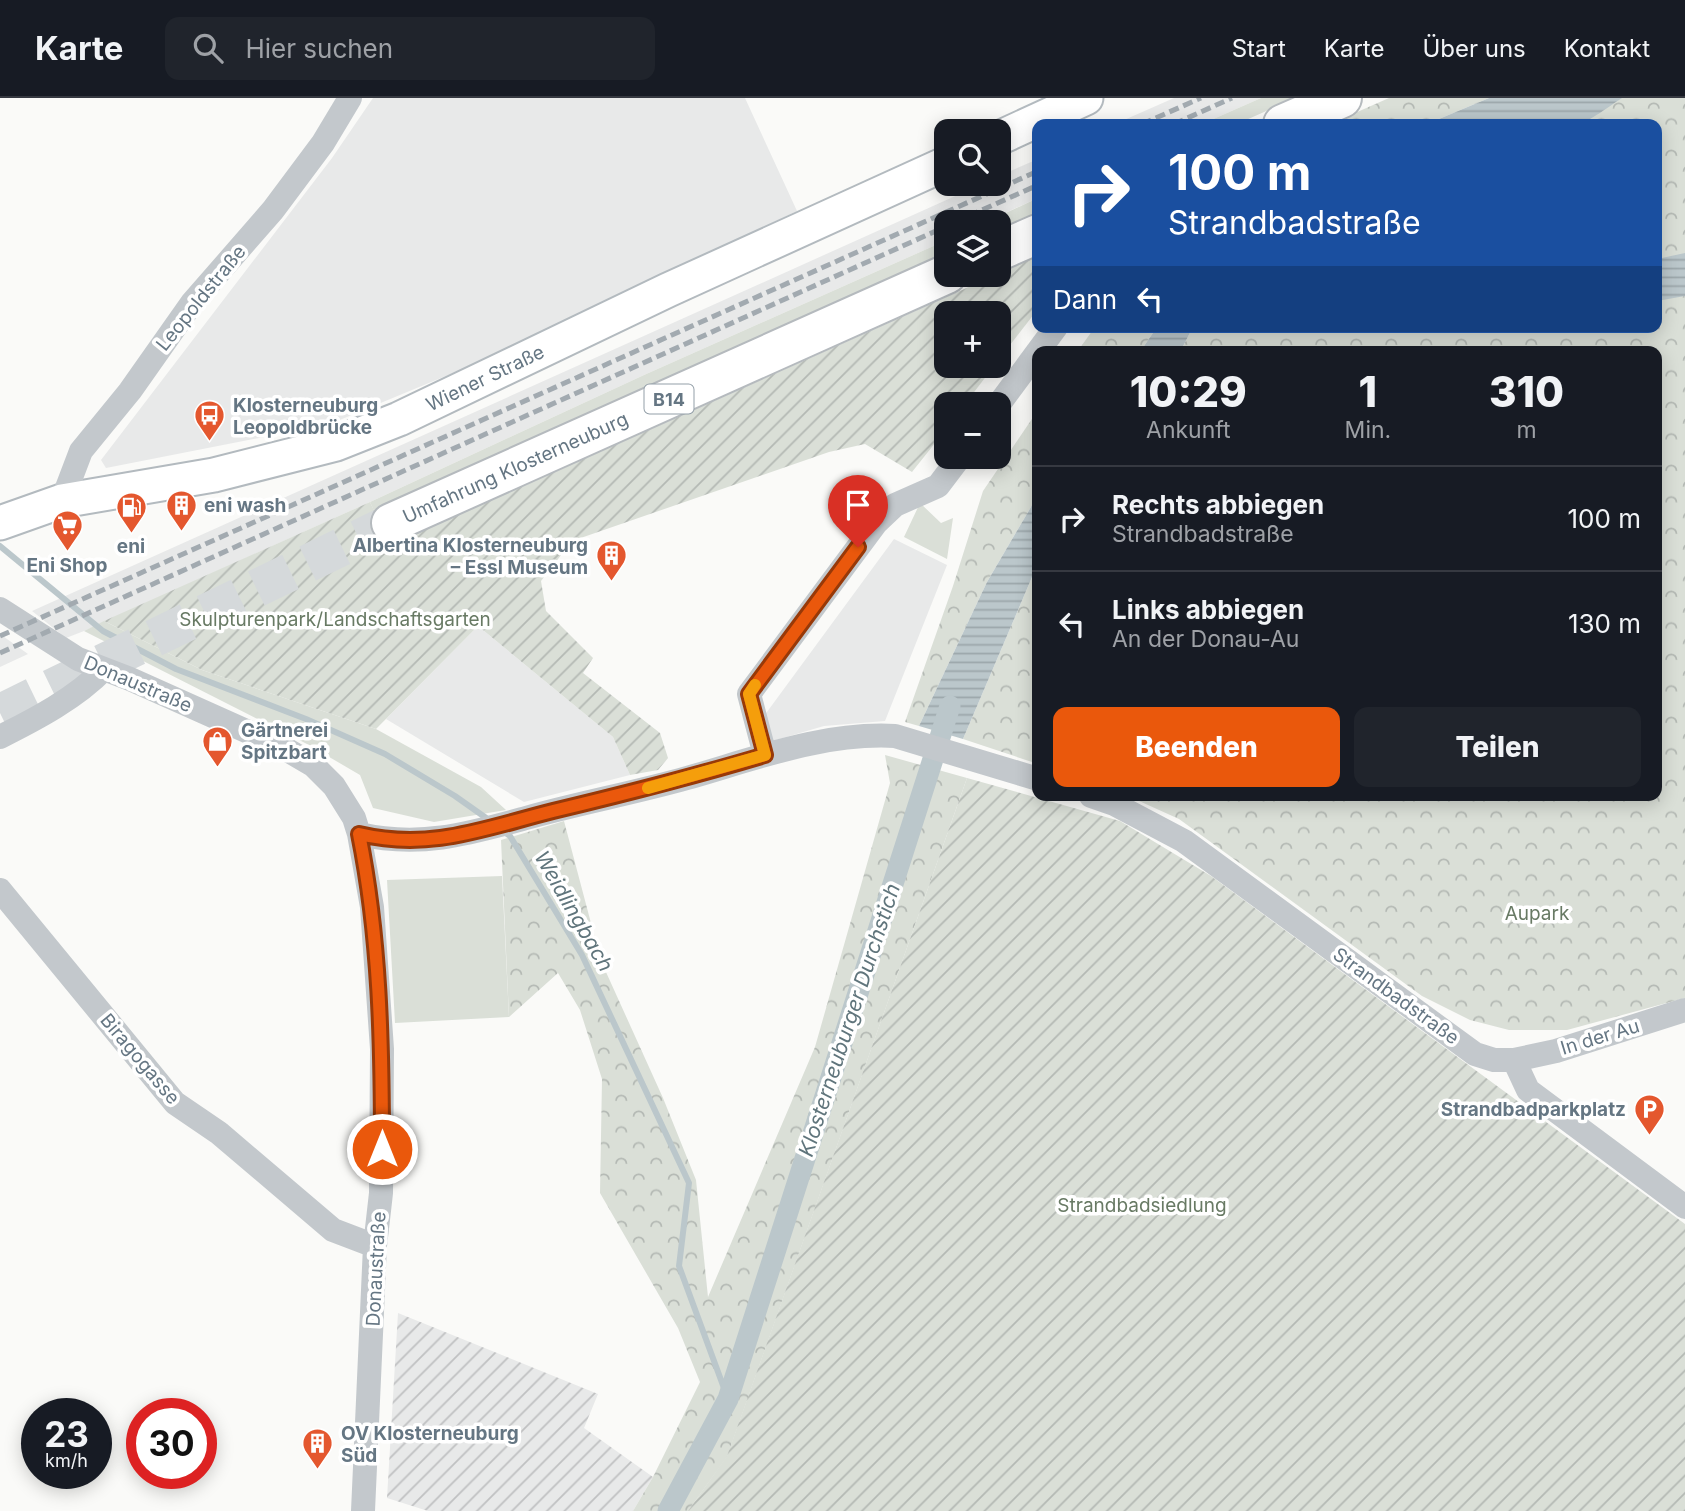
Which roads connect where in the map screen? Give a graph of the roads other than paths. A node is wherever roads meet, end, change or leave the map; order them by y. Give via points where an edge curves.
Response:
1 (350, 98) edge
2 (1086, 98) edge
3 (1342, 98) edge
4 (1040, 119) edge
5 (1294, 119) edge
6 (1032, 123) edge
7 (1011, 132) edge
8 (934, 169) edge
9 (1032, 237) edge
10 (1011, 246) edge
11 (934, 280) edge
12 (1032, 359) edge
13 (1008, 392) edge
14 (951, 469) edge
15 (62, 501) junction
16 (5, 515) edge
17 (391, 523) tunnel mouth
18 (0, 609) edge
19 (104, 669) junction
20 (0, 737) edge
21 (765, 755) junction
22 (1032, 777) edge
23 (1105, 801) edge
24 (359, 834) junction
25 (0, 890) edge
26 (1685, 1010) edge
27 (1514, 1060) junction
28 (1685, 1207) edge
29 (367, 1243) junction
30 (363, 1511) edge

1 - 15 street, Leopoldstraße via 274,210 192,303 81,451
2 - 4 street
3 - 5 main road
6 - 7 street
8 - 15 street, Wiener Straße via 399,419 336,444 214,475
9 - 10 main road
11 - 17 main road, Umfahrung Klosterneuburg / B14
12 - 13 street
14 - 21 street via 938,486 895,505 876,523 749,694
15 - 16 street, Wiener Straße
18 - 19 street, Donaustraße via 78,659
19 - 20 street via 90,684
19 - 24 street, Donaustraße via 313,765 334,786
21 - 22 street via 842,739 895,736
21 - 24 street via 456,836 390,841
23 - 27 street, Strandbadstraße via 1184,841 1475,1054
24 - 29 street, Donaustraße via 372,907 382,1049 381,1182
25 - 29 street, Biragogasse via 175,1103 219,1133 333,1230
26 - 27 street, In der Au
27 - 28 street via 1528,1090
29 - 30 street, Donaustraße via 372,1345

